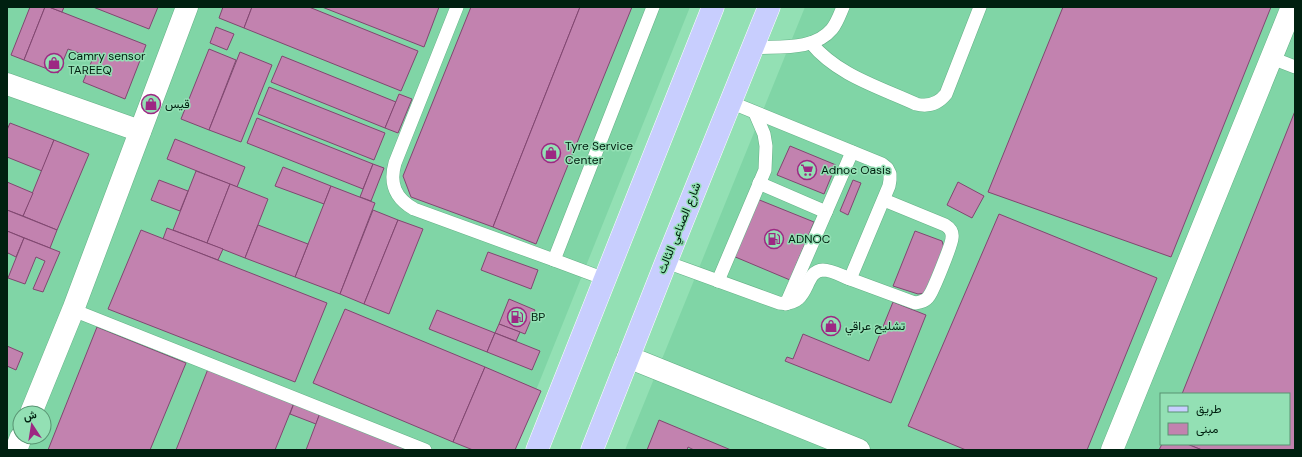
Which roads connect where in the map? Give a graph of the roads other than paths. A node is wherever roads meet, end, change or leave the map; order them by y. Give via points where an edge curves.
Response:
1 (187, 7) edge
2 (457, 7) edge
3 (653, 7) edge
4 (713, 7) edge
5 (769, 7) edge
6 (843, 7) edge
7 (980, 7) edge
8 (1292, 7) edge
9 (811, 43) junction
10 (753, 48) junction
11 (1272, 58) junction
12 (1295, 67) edge
13 (7, 84) edge
14 (730, 102) junction
15 (755, 112) junction
16 (140, 131) junction
17 (852, 152) junction
18 (759, 183) junction
19 (884, 200) junction
20 (826, 212) junction
21 (554, 260) junction
22 (666, 262) junction
23 (605, 279) junction
24 (850, 279) junction
25 (718, 281) junction
26 (786, 304) junction
27 (73, 310) junction
28 (628, 357) junction
29 (34, 405) edge
30 (425, 450) edge
31 (538, 450) edge
32 (592, 450) edge
33 (859, 450) edge
34 (1112, 450) edge

1 - 16 street
2 - 21 lane via 395,163 392,172 395,190 406,205 414,209
3 - 21 lane
4 - 23 main road
5 - 10 main road, شارع الصناعي الثالث
6 - 9 lane via 832,29
7 - 9 lane via 946,94 930,105 916,104 846,73 827,60
8 - 11 street
9 - 10 lane
10 - 14 main road, شارع الصناعي الثالث
11 - 12 lane
11 - 34 street
13 - 16 street
14 - 15 lane
14 - 22 main road, شارع الصناعي الثالث
15 - 17 lane
15 - 18 lane via 766,146 765,170
16 - 27 street
17 - 19 lane via 887,168 890,180
17 - 20 lane
18 - 20 lane
18 - 25 lane
19 - 24 lane
19 - 24 lane via 945,225 952,232 951,242 931,292 925,300 916,303
20 - 26 lane
21 - 23 lane
22 - 25 lane
22 - 28 main road, شارع الصناعي الثالث
23 - 31 main road
24 - 26 lane via 828,271 819,271 812,276 799,298 793,303
25 - 26 lane
27 - 29 street
27 - 30 lane
28 - 32 main road, شارع الصناعي الثالث
28 - 33 street

